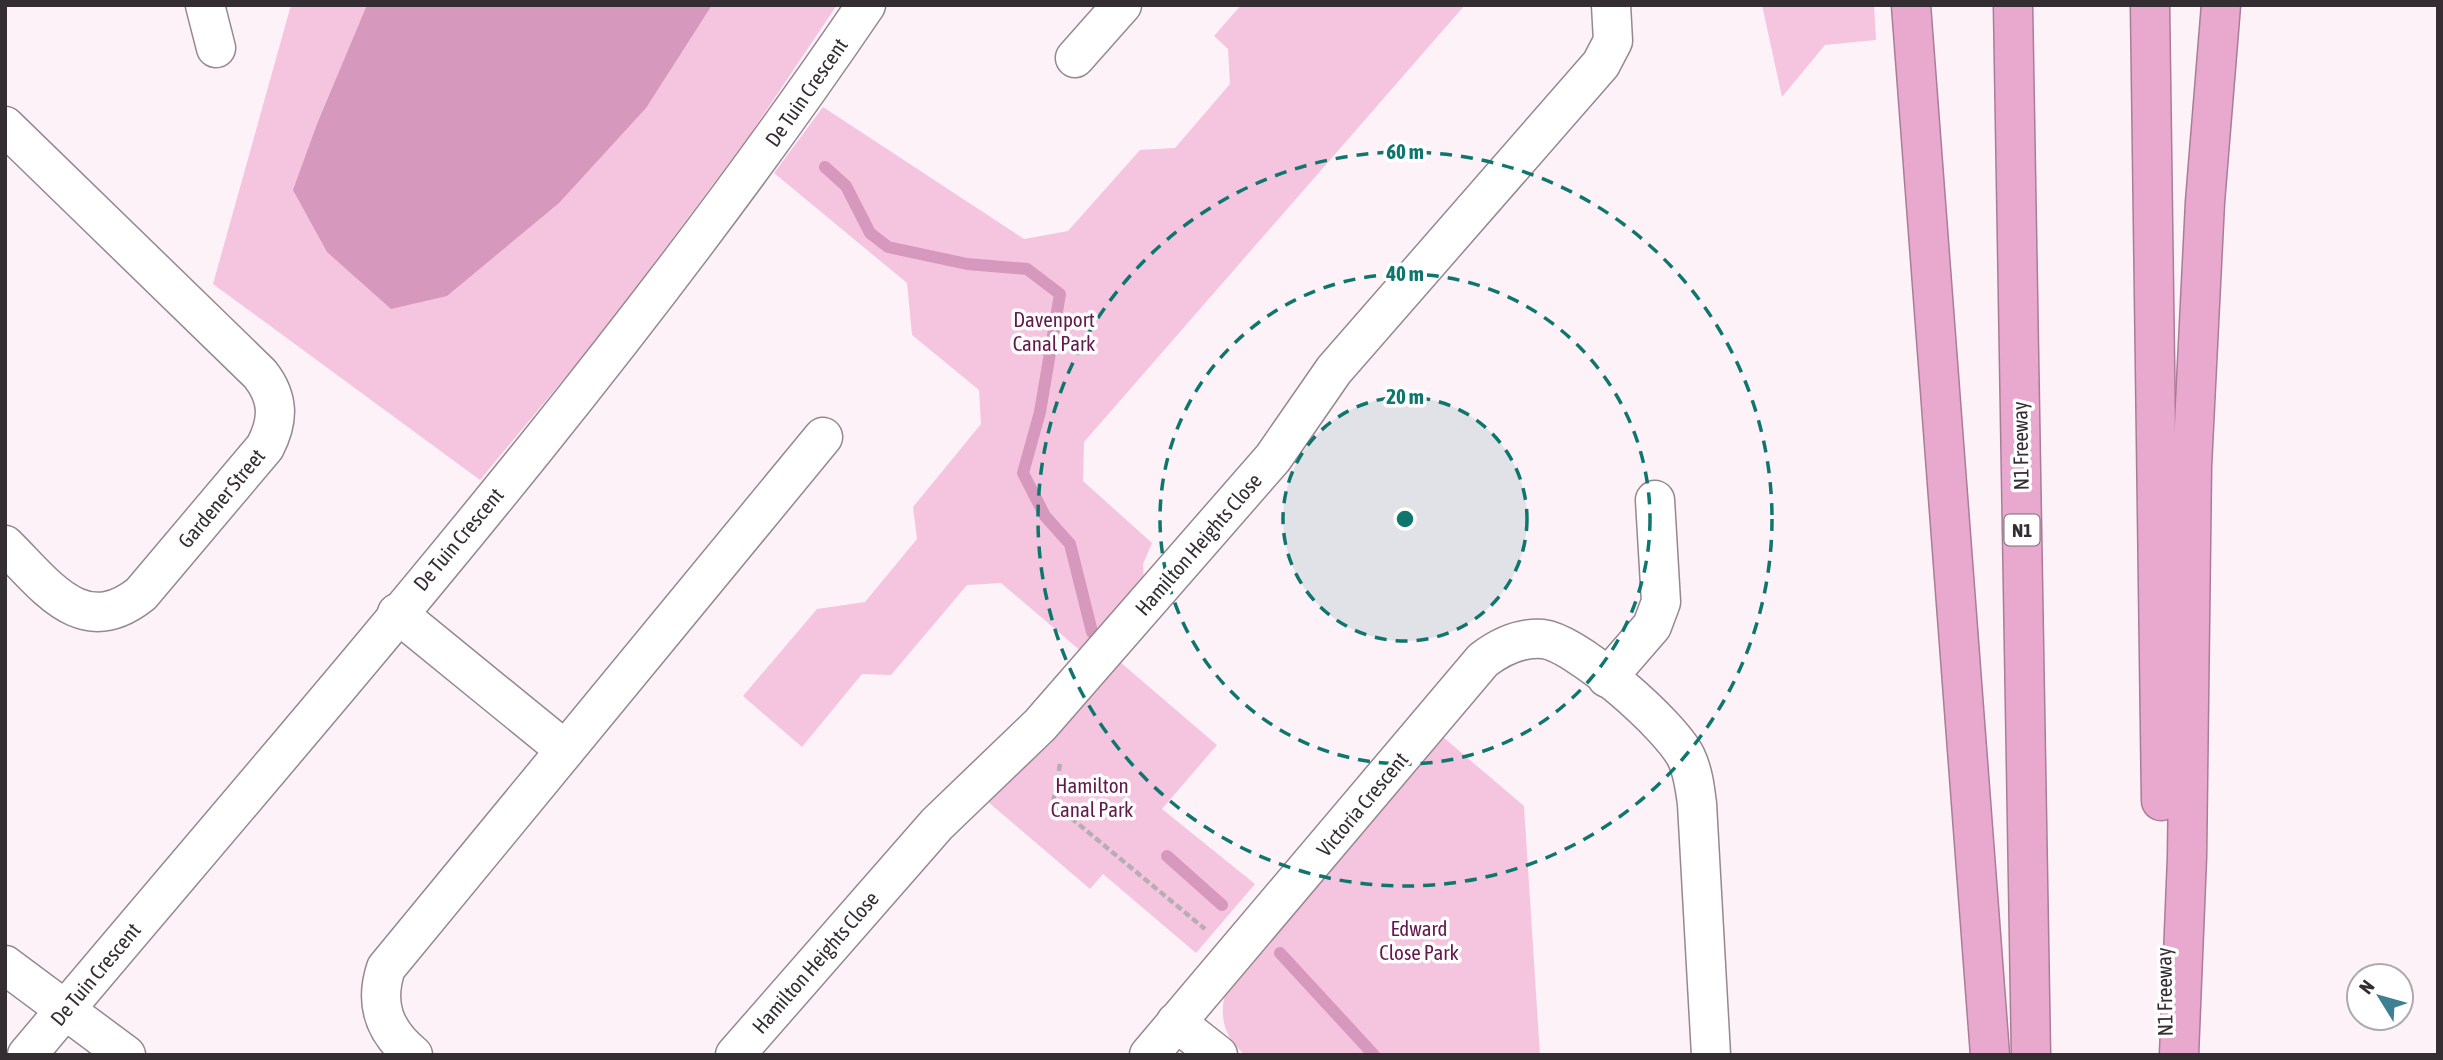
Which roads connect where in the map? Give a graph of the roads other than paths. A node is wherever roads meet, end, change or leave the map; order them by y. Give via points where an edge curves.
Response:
1 (205, 5) edge
2 (866, 5) edge
3 (1122, 5) edge
4 (1611, 5) edge
5 (1911, 5) edge
6 (2013, 5) edge
7 (2150, 5) edge
8 (2221, 5) edge
9 (216, 48) dead end
10 (1075, 58) dead end
11 (5, 126) edge
12 (823, 437) dead end
13 (1655, 500) dead end
14 (5, 545) edge
15 (397, 613) junction
16 (1607, 678) junction
17 (565, 750) junction
18 (5, 965) edge
19 (66, 1008) junction
20 (1177, 1022) junction
21 (27, 1055) edge
22 (126, 1055) edge
23 (413, 1055) edge
24 (735, 1055) edge
25 (1149, 1055) edge
26 (1217, 1055) edge
27 (1711, 1055) edge
28 (1990, 1055) edge
29 (2031, 1055) edge
30 (2165, 1055) edge
31 (2179, 1055) edge

1 - 9 street
2 - 15 street, De Tuin Crescent via 792,113 616,348
3 - 10 street
4 - 24 street, Hamilton Heights Close via 1613,41 1601,64 1334,370 1273,458 1040,725 937,824
5 - 28 highway
6 - 29 highway, N1 Freeway / N1
7 - 30 highway, N1 Freeway
8 - 31 highway via 2205,202 2192,467 2188,857
11 - 14 street, Gardener Street via 260,374 274,397 276,412 265,447 141,594 122,607 99,613 71,606
12 - 17 street
13 - 16 street via 1661,602 1652,626
15 - 17 street
15 - 19 street, De Tuin Crescent
16 - 20 street, Victoria Crescent via 1559,642 1525,640 1483,660
16 - 27 street, Victoria Crescent via 1673,736 1694,779
17 - 23 street via 386,968 379,1001 383,1018
18 - 19 street
19 - 21 street, De Tuin Crescent
19 - 22 street
20 - 25 street, Victoria Crescent
20 - 26 street

